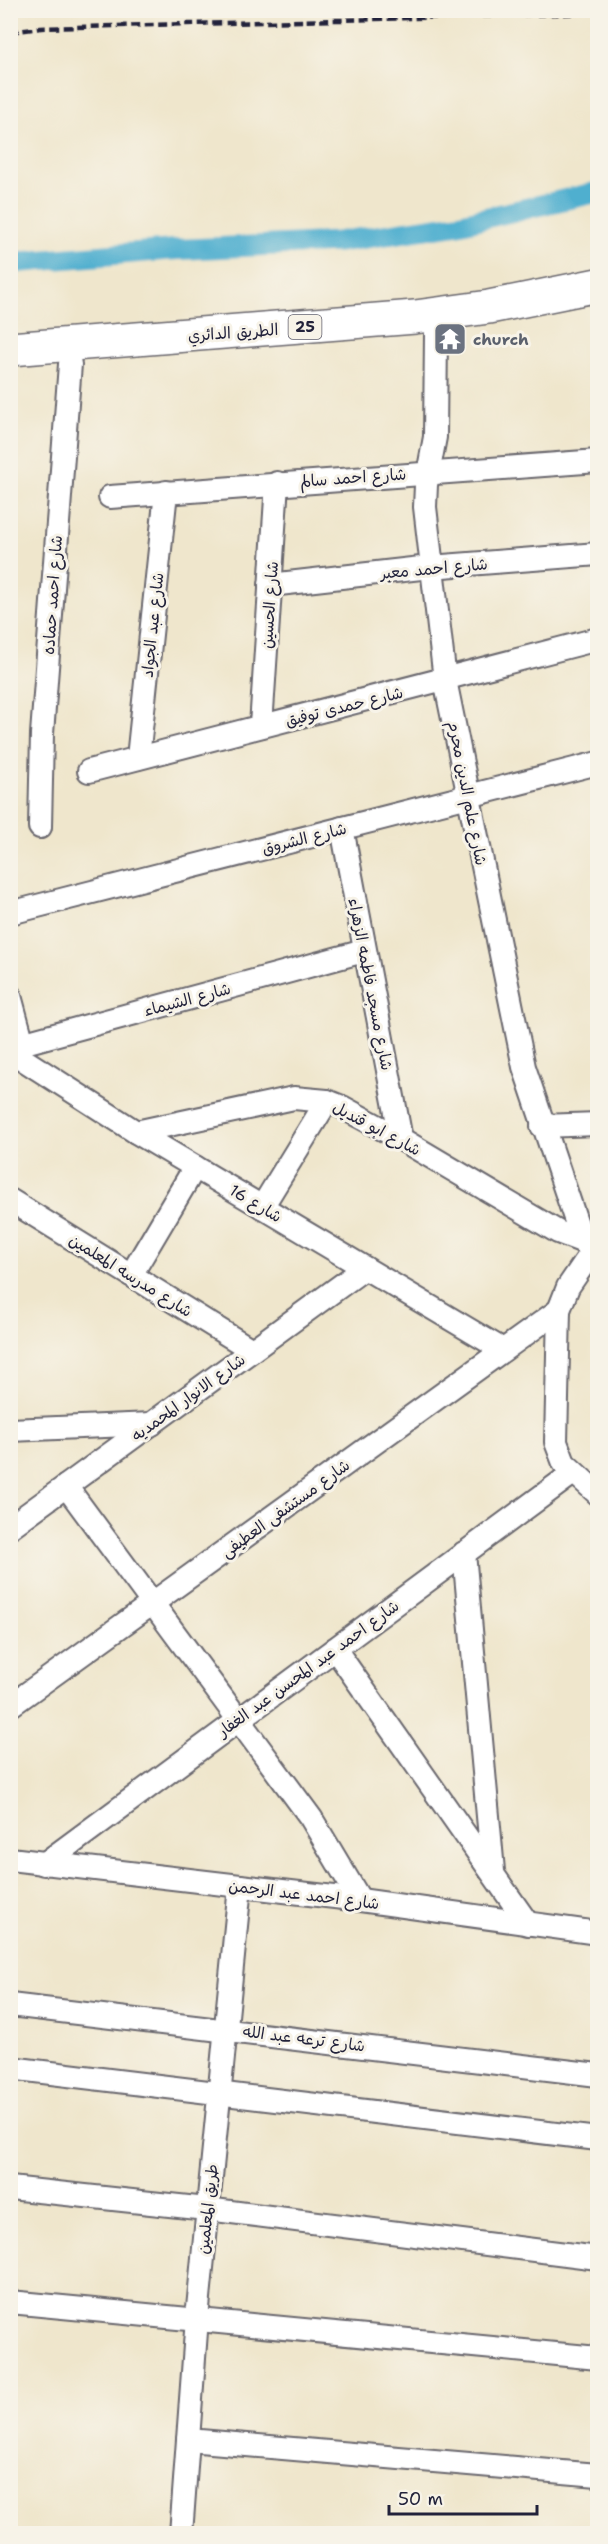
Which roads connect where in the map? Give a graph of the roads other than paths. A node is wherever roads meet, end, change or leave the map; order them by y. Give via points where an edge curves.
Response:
1 (597, 285) edge
2 (597, 308) edge
3 (436, 333) junction
4 (10, 349) edge
5 (70, 364) junction
6 (10, 370) edge
7 (597, 461) edge
8 (430, 472) junction
9 (277, 483) junction
10 (166, 492) junction
11 (110, 497) dead end
12 (597, 554) edge
13 (430, 567) junction
14 (270, 585) junction
15 (597, 639) edge
16 (445, 680) junction
17 (261, 726) junction
18 (138, 758) junction
19 (596, 770) edge
20 (89, 771) dead end
21 (469, 796) junction
22 (40, 826) dead end
23 (342, 828) junction
24 (10, 912) edge
25 (364, 951) junction
26 (10, 996) edge
27 (15, 1048) edge
28 (327, 1101) junction
29 (597, 1124) edge
30 (542, 1126) junction
31 (136, 1132) junction
32 (401, 1139) junction
33 (195, 1167) junction
34 (10, 1200) edge
35 (262, 1207) junction
36 (592, 1245) edge
37 (365, 1268) junction
38 (131, 1275) junction
39 (559, 1310) junction
40 (252, 1350) junction
41 (503, 1350) junction
42 (152, 1424) junction
43 (10, 1430) edge
44 (573, 1473) junction
45 (66, 1486) junction
46 (597, 1494) edge
47 (10, 1527) edge
48 (464, 1553) junction
49 (153, 1603) junction
50 (335, 1648) junction
51 (10, 1706) edge
52 (239, 1720) junction
53 (10, 1859) edge
54 (44, 1864) junction
55 (494, 1873) junction
56 (240, 1886) junction
57 (360, 1900) junction
58 (528, 1924) junction
59 (597, 1933) edge
60 (10, 2004) edge
61 (226, 2029) junction
62 (10, 2068) edge
63 (597, 2075) edge
64 (219, 2093) junction
65 (597, 2139) edge
66 (10, 2188) edge
67 (207, 2209) junction
68 (597, 2258) edge
69 (10, 2302) edge
70 (197, 2318) junction
71 (597, 2358) edge
72 (188, 2440) junction
73 (597, 2475) edge
74 (181, 2534) edge

1 - 4 highway, الطريق الدائري / 25 via 415,317
2 - 3 highway, الطريق الدائري / 25
3 - 5 highway, الطريق الدائري / 25
3 - 8 street, شارع علم الدين محرم via 435,437
5 - 6 highway, الطريق الدائري / 25
5 - 22 street, شارع احمد حماده via 42,734
7 - 8 street, شارع احمد سالم
8 - 9 street, شارع احمد سالم
8 - 13 street, شارع علم الدين محرم via 425,507
9 - 10 street, شارع احمد سالم
9 - 14 street, شارع الحسين
10 - 11 street, شارع احمد سالم
10 - 18 street, شارع عبد الجواد
12 - 13 street, شارع احمد معبر
13 - 14 street, شارع احمد معبر
13 - 16 street, شارع علم الدين محرم
14 - 17 street, شارع الحسين
15 - 16 street, شارع حمدى توفيق
16 - 17 street, شارع حمدى توفيق
16 - 21 street, شارع علم الدين محرم
17 - 18 street, شارع حمدى توفيق
18 - 20 street, شارع حمدى توفيق
19 - 21 street, شارع الشروق
21 - 23 street, شارع الشروق
21 - 30 street, شارع علم الدين محرم via 524,1067
23 - 24 street, شارع الشروق
23 - 25 street, شارع مسجد فاطمه الزهراء
25 - 27 street, شارع الشيماء
25 - 32 street, شارع مسجد فاطمه الزهراء
26 - 27 street
27 - 31 street, شارع 16
28 - 31 street, شارع ابو قنديل via 294,1098
28 - 32 street, شارع ابو قنديل
28 - 35 street
29 - 30 street
30 - 36 street, شارع علم الدين محرم
31 - 33 street, شارع 16
32 - 36 street, شارع ابو قنديل via 546,1225
33 - 35 street, شارع 16
33 - 38 street
34 - 38 street, شارع مدرسه المعلمين
35 - 37 street, شارع 16
36 - 39 street
37 - 40 street, شارع الانوار المحمديه
37 - 41 street, شارع 16
38 - 40 street, شارع مدرسه المعلمين
39 - 41 street, شارع مستشفى العطيفى
39 - 44 street via 556,1442 564,1463
40 - 42 street, شارع الانوار المحمديه
41 - 49 street, شارع مستشفى العطيفى
42 - 43 street
42 - 45 street, شارع الانوار المحمديه
44 - 46 street
44 - 48 street, شارع احمد عبد المحسن عبد الغفار
45 - 47 street, شارع الانوار المحمديه
45 - 49 street
48 - 50 street, شارع احمد عبد المحسن عبد الغفار
48 - 55 street
49 - 51 street, شارع مستشفى العطيفى
49 - 52 street
50 - 52 street, شارع احمد عبد المحسن عبد الغفار
50 - 55 street
52 - 54 street, شارع احمد عبد المحسن عبد الغفار
52 - 57 street via 311,1818
53 - 54 street, شارع احمد عبد الرحمن
54 - 56 street, شارع احمد عبد الرحمن
55 - 58 street
56 - 57 street, شارع احمد عبد الرحمن
56 - 61 street, طريق المعلمين
57 - 58 street, شارع احمد عبد الرحمن
58 - 59 street, شارع احمد عبد الرحمن
60 - 61 street, شارع ترعه عبد الله
61 - 63 street, شارع ترعه عبد الله
61 - 64 street, طريق المعلمين
62 - 64 street
64 - 65 street
64 - 67 street, طريق المعلمين
66 - 67 street
67 - 68 street
67 - 70 street, طريق المعلمين
69 - 70 street
70 - 71 street
70 - 72 street, طريق المعلمين
72 - 73 street
72 - 74 street, طريق المعلمين

